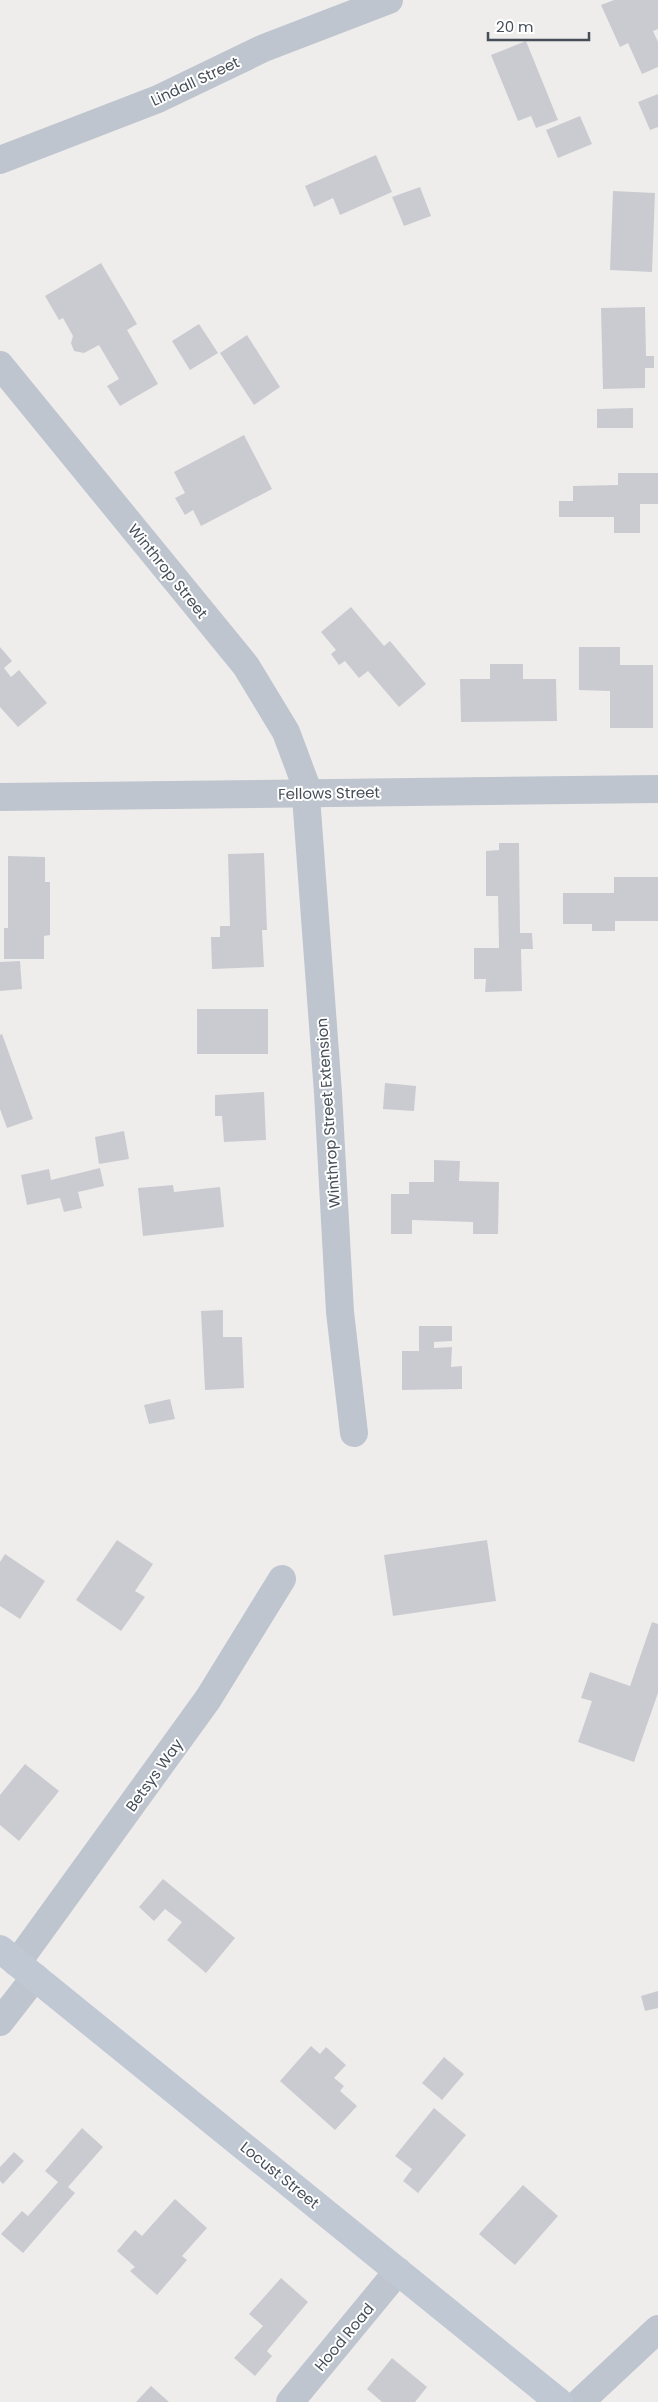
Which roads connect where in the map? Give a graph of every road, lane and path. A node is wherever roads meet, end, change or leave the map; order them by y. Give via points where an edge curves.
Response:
1 (389, 0) edge
2 (0, 160) edge
3 (0, 365) edge
4 (658, 789) edge
5 (307, 793) junction
6 (0, 796) edge
7 (354, 1433) dead end
8 (282, 1579) dead end
9 (17, 1963) edge
10 (0, 2022) edge
11 (398, 2271) junction
12 (658, 2329) edge
13 (290, 2402) edge
14 (559, 2402) edge
15 (580, 2402) edge

1 - 2 street, Lindall Street via 264,48 158,100
3 - 5 street, Winthrop Street via 246,666 286,732
4 - 5 street, Fellows Street
5 - 6 street, Fellows Street
5 - 7 street, Winthrop Street Extension via 340,1312
8 - 9 street, Betsys Way via 208,1699
9 - 10 street, Betsys Way
9 - 11 main road, Locust Street
11 - 13 street, Hood Road
11 - 14 main road, Locust Street
12 - 15 street

